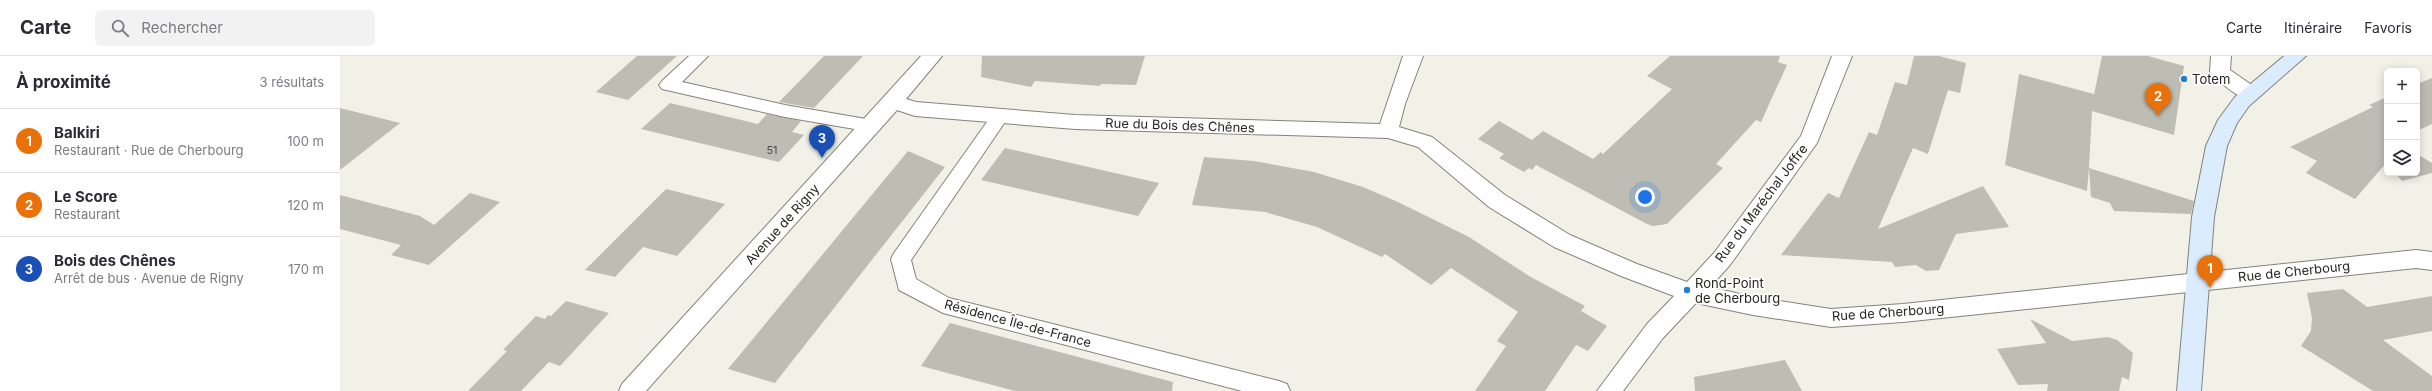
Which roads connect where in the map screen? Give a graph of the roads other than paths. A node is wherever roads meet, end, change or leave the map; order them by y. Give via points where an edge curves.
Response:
1 (699, 56) edge
2 (932, 56) edge
3 (1414, 56) edge
4 (1842, 56) edge
5 (2221, 56) edge
6 (2296, 56) edge
7 (2249, 93) junction
8 (894, 102) junction
9 (1000, 116) junction
10 (872, 126) junction
11 (1388, 131) junction
12 (2432, 261) edge
13 (2196, 281) junction
14 (1689, 292) junction
15 (631, 391) edge
16 (1279, 391) edge
17 (1609, 391) edge
18 (2189, 391) edge

1 - 10 lane via 668,85 786,111
2 - 8 street, Avenue de Rigny
3 - 11 street via 1395,104
4 - 14 street, Rue du Maréchal Joffre via 1810,138 1722,259
5 - 7 street via 2220,72
6 - 7 main road
7 - 13 main road via 2228,120 2212,158
8 - 9 street, Rue du Bois des Chênes via 915,109
8 - 10 street, Avenue de Rigny
9 - 11 street, Rue du Bois des Chênes via 1083,122
9 - 16 lane, Résidence Île-de-France via 901,259 906,284 943,305
10 - 15 street, Avenue de Rigny
11 - 14 street, Rue de Cherbourg via 1425,142 1497,201 1562,241
12 - 13 street, Rue de Cherbourg via 2416,259
13 - 14 street, Rue de Cherbourg via 1903,313 1831,318 1753,306
13 - 18 main road
14 - 17 street, Rue du Maréchal Joffre

